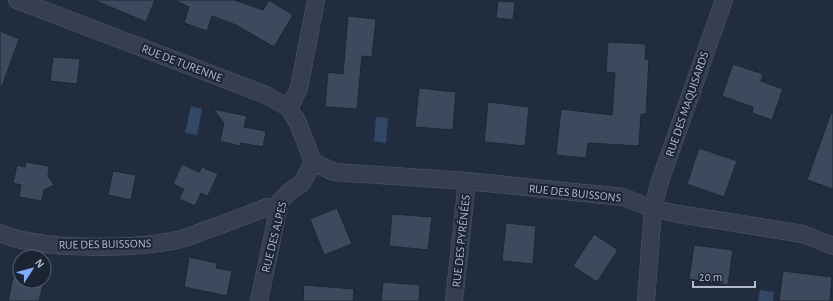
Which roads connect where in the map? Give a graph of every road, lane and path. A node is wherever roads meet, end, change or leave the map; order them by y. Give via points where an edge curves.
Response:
1 (17, 0) edge
2 (316, 0) edge
3 (724, 0) edge
4 (49, 6) edge
5 (289, 108) junction
6 (313, 162) junction
7 (467, 182) junction
8 (279, 207) junction
9 (653, 209) junction
10 (0, 233) edge
11 (833, 246) edge
12 (259, 301) edge
13 (454, 301) edge
14 (646, 301) edge

1 - 4 street, RUE DE TURENNE
2 - 5 street via 299,88
3 - 9 street, RUE DES MAQUISARDS via 659,184
4 - 5 street, RUE DE TURENNE via 266,94
5 - 6 street, RUE DE TURENNE via 298,123
6 - 7 street, RUE DES BUISSONS via 334,172
6 - 8 street, RUE DES ALPES via 302,183 283,197
7 - 9 street, RUE DES BUISSONS via 623,197
7 - 13 street, RUE DES PYRÉNÉES
8 - 10 street, RUE DES BUISSONS via 268,207 178,240 148,245 44,244 11,238
8 - 12 street, RUE DES ALPES
9 - 11 street, RUE DES BUISSONS via 803,234
9 - 14 street, RUE DES MAQUISARDS

